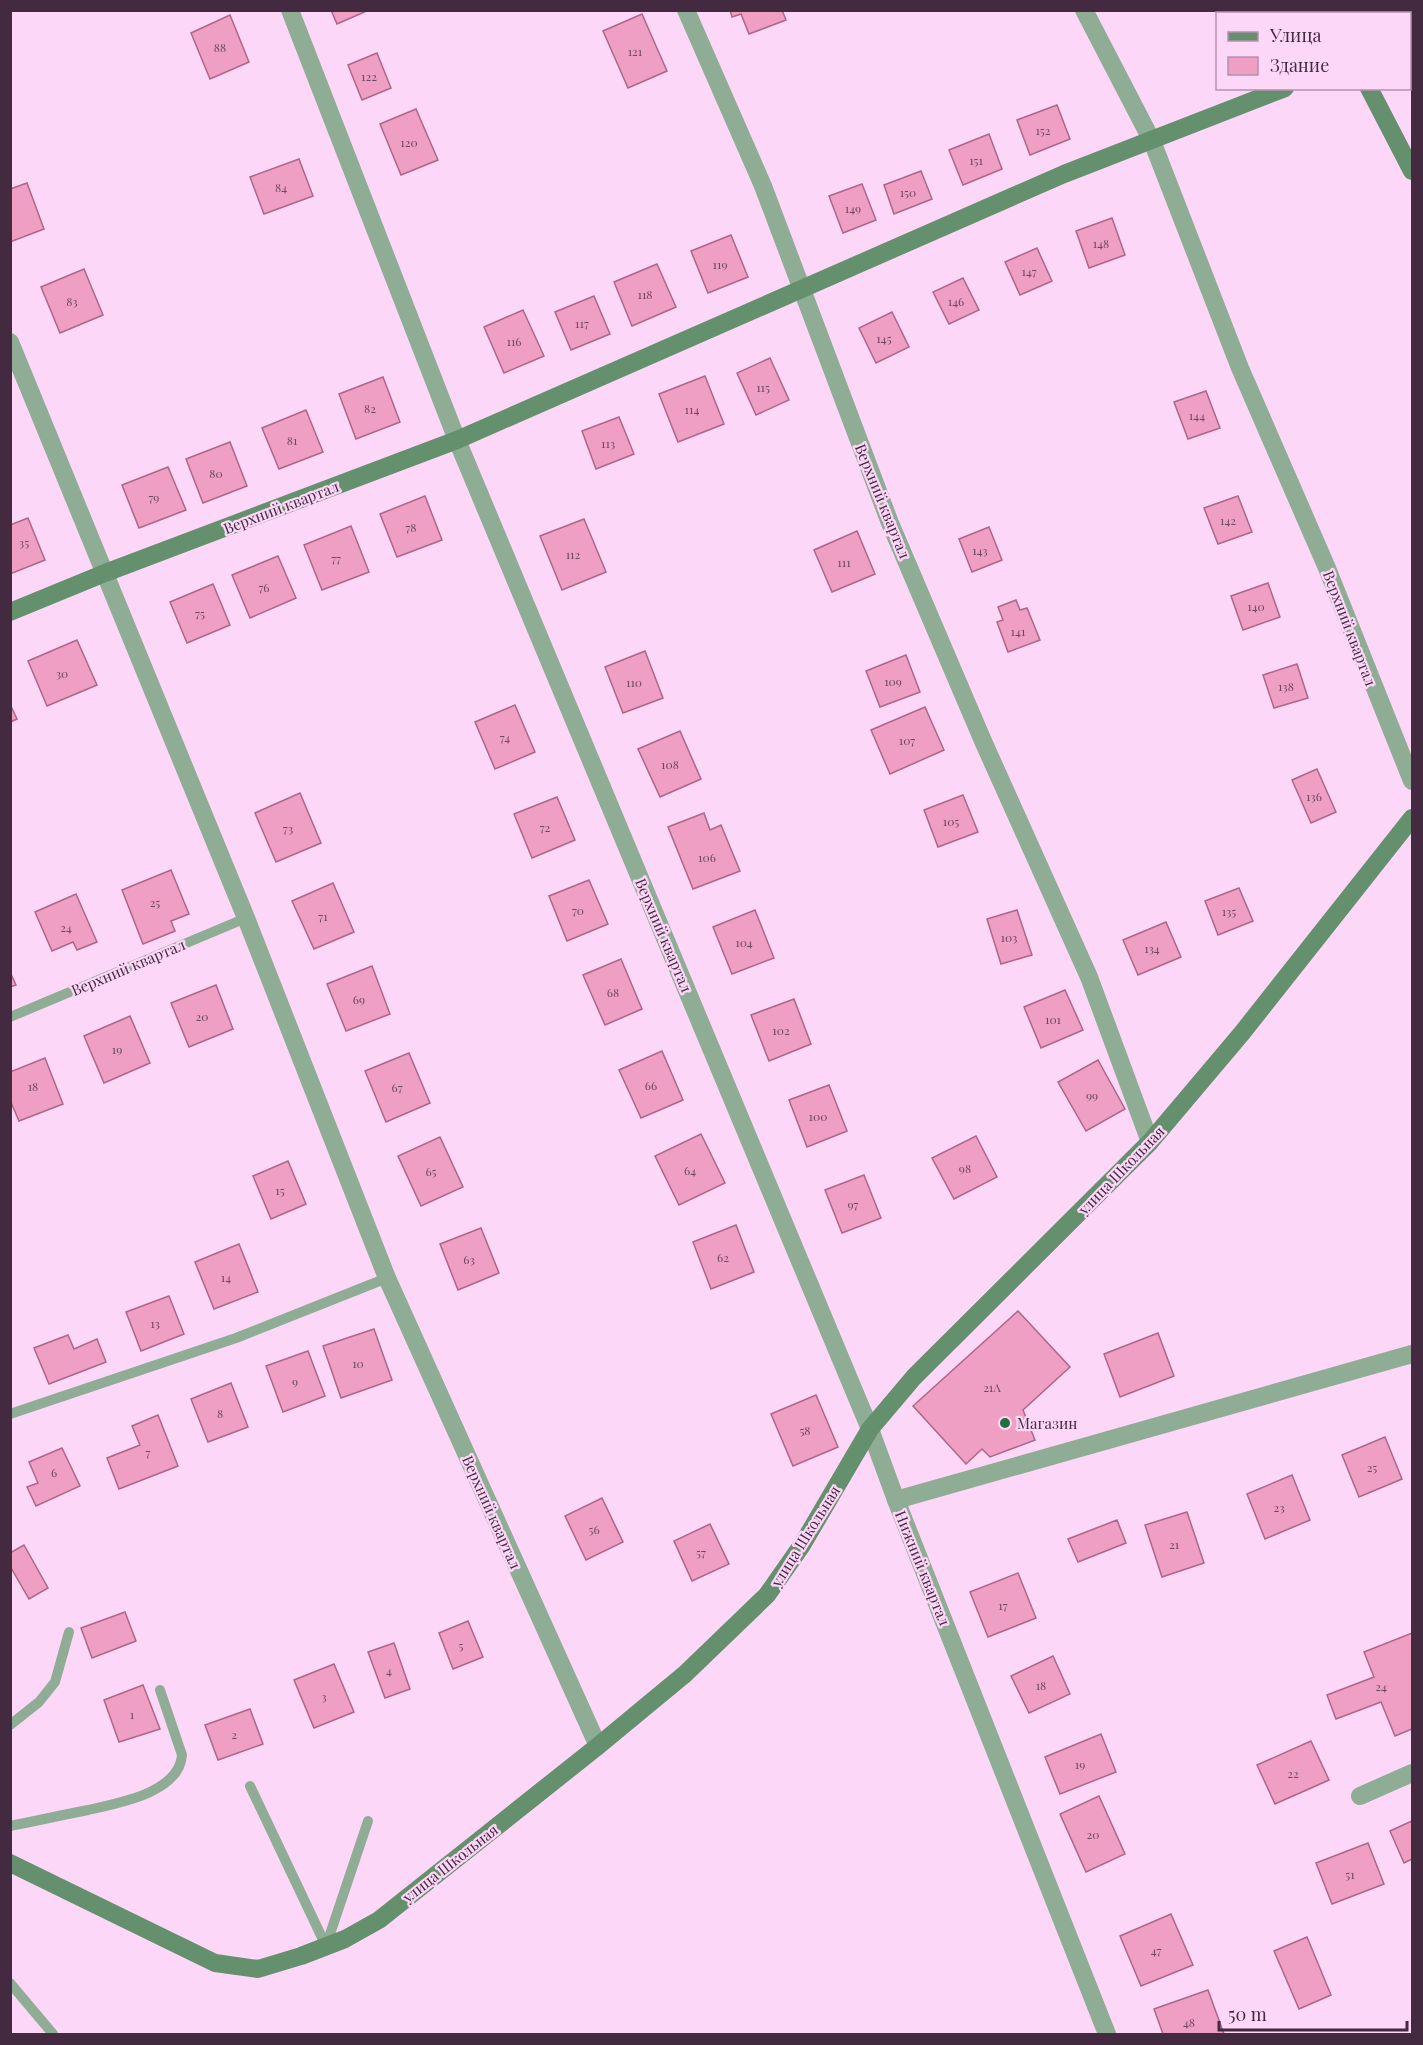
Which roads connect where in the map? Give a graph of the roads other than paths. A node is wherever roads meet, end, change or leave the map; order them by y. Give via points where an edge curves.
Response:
1 (290, 10) edge
2 (686, 10) edge
3 (1084, 10) edge
4 (1280, 90) edge
5 (1370, 90) edge
6 (1152, 141) junction
7 (1413, 171) edge
8 (801, 289) junction
9 (10, 342) edge
10 (458, 440) junction
11 (105, 573) junction
12 (10, 612) edge
13 (1413, 782) edge
14 (1413, 818) edge
15 (246, 918) junction
16 (10, 1017) edge
17 (1150, 1142) junction
18 (387, 1278) junction
19 (1413, 1354) edge
20 (10, 1414) edge
21 (870, 1429) junction
22 (896, 1500) junction
23 (69, 1632) dead end
24 (160, 1690) dead end
25 (10, 1725) edge
26 (598, 1746) junction
27 (1413, 1773) edge
28 (250, 1786) dead end
29 (1360, 1796) dead end
30 (368, 1821) dead end
31 (10, 1826) edge
32 (10, 1863) edge
33 (327, 1946) junction
34 (10, 1983) edge
35 (53, 2034) edge
36 (1107, 2034) edge

1 - 10 street
2 - 8 street, Верхний квартал via 763,186
3 - 6 street, Верхний квартал
4 - 6 street, Верхний квартал
5 - 7 street
6 - 8 street, Верхний квартал via 1064,174
6 - 13 street, Верхний квартал via 1240,368 1327,568
8 - 10 street, Верхний квартал
8 - 17 street, Верхний квартал via 890,523 1089,977
9 - 11 street, Верхний квартал
10 - 11 street, Верхний квартал
10 - 21 street, Верхний квартал
11 - 12 street, Верхний квартал
11 - 15 street, Верхний квартал
14 - 17 street, улица Школьная
15 - 16 lane, Верхний квартал
15 - 18 street, Верхний квартал
17 - 21 street, улица Школьная via 914,1377
18 - 20 lane via 236,1338
18 - 26 street, Верхний квартал
19 - 22 street, Нижний квартал
21 - 22 street, Верхний квартал
21 - 26 street, улица Школьная via 802,1545 767,1595 685,1674
22 - 36 street, Нижний квартал
23 - 25 lane via 55,1682 39,1702
24 - 31 lane via 182,1755 174,1775 135,1799
26 - 33 street, улица Школьная via 379,1920
27 - 29 street
28 - 33 lane
30 - 33 lane
32 - 33 street, улица Школьная via 215,1963 258,1969
34 - 35 lane

